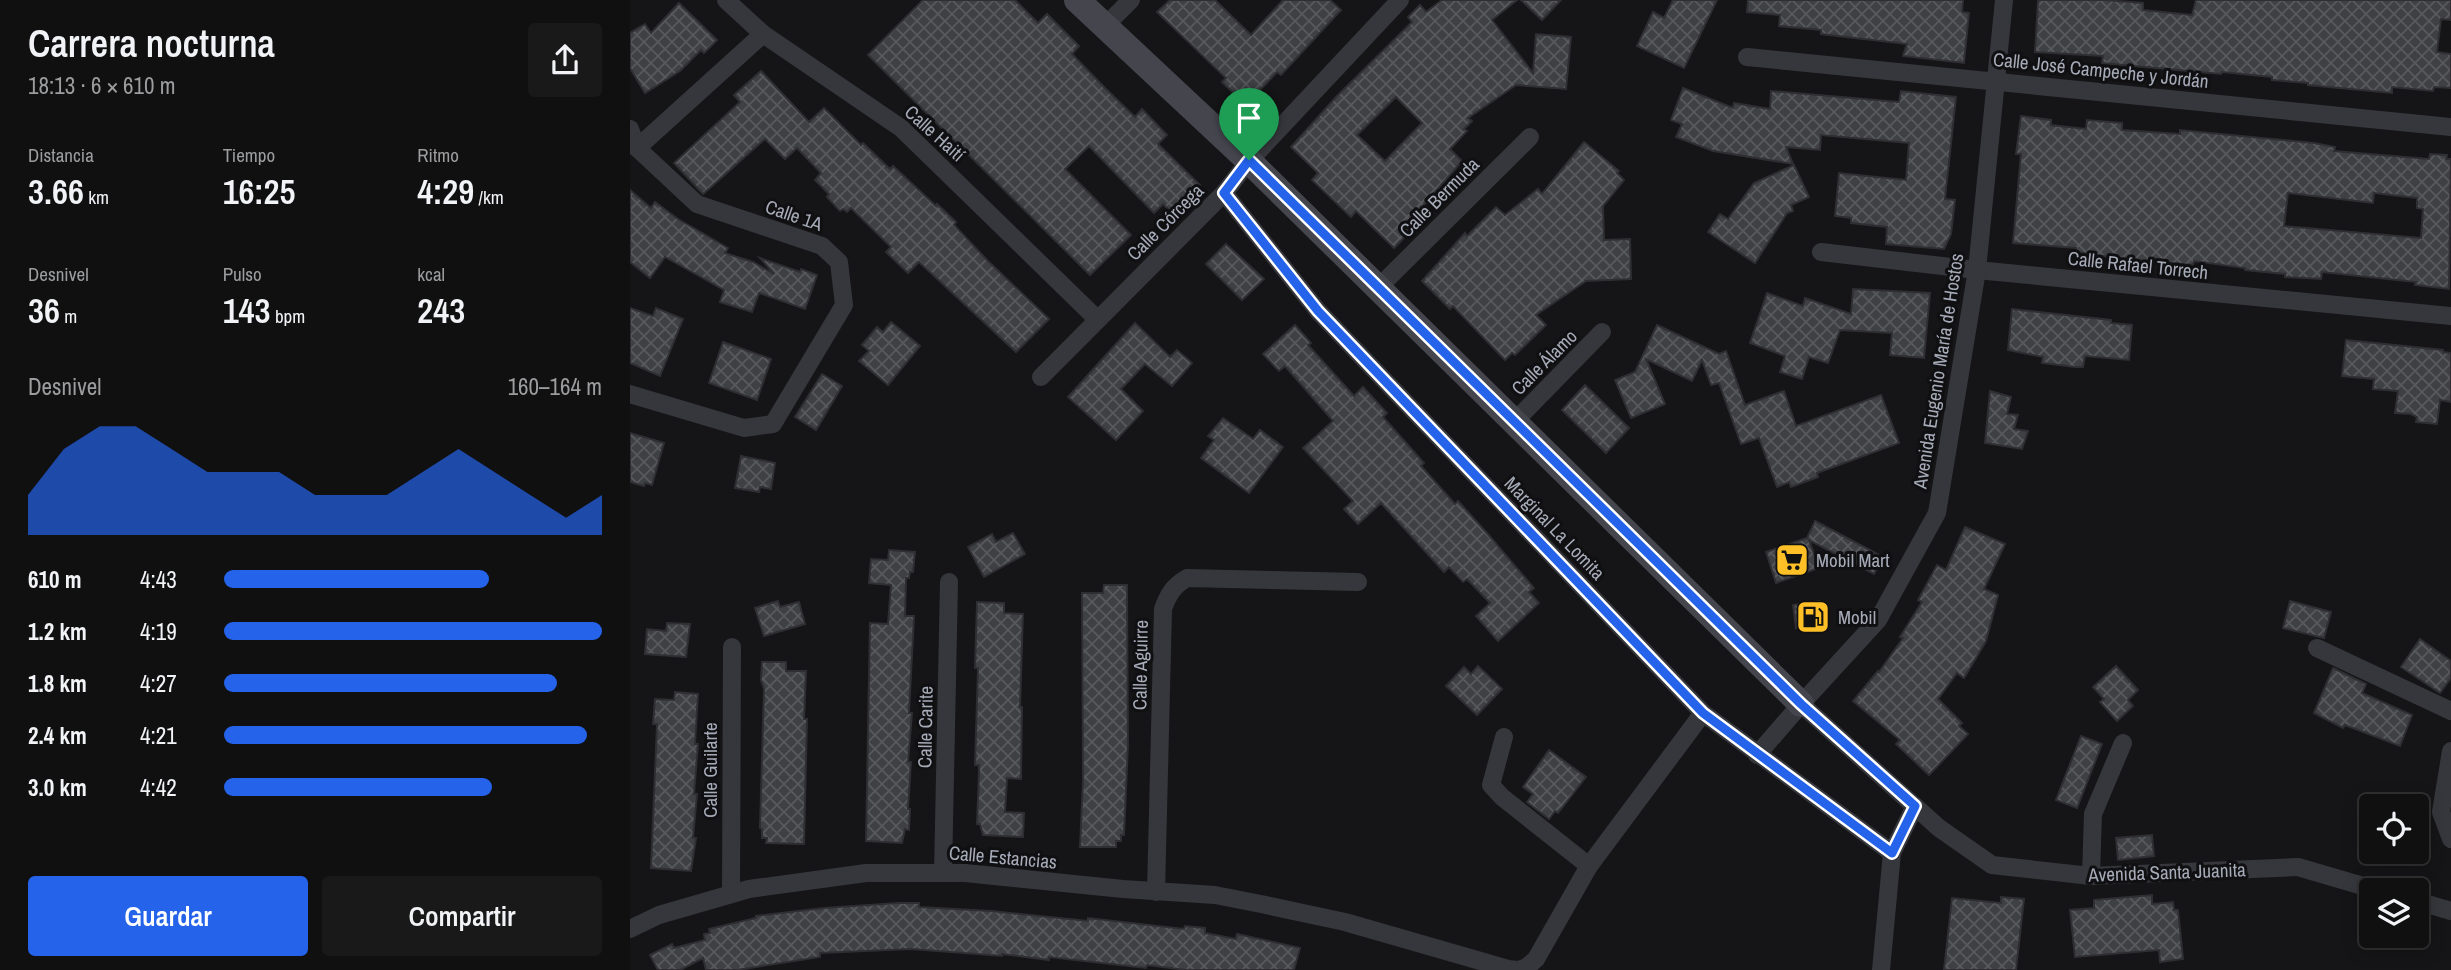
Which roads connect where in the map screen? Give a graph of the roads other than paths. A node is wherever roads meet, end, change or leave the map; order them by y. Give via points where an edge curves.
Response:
1 (726, 0) edge
2 (1077, 0) edge
3 (1131, 0) edge
4 (1400, 0) edge
5 (2004, 0) edge
6 (1106, 25) junction
7 (764, 34) junction
8 (1747, 57) dead end
9 (1996, 81) junction
10 (2451, 127) edge
11 (630, 129) edge
12 (1530, 137) dead end
13 (637, 148) junction
14 (1249, 160) junction
15 (1224, 193) junction
16 (1821, 252) dead end
17 (1977, 270) junction
18 (1378, 288) junction
19 (2451, 316) edge
20 (1097, 319) junction
21 (1602, 332) dead end
22 (1041, 377) dead end
23 (630, 394) edge
24 (1515, 421) junction
25 (949, 582) dead end
26 (1358, 582) dead end
27 (732, 647) dead end
28 (2317, 648) dead end
29 (1801, 704) junction
30 (2451, 711) edge
31 (1703, 713) junction
32 (1504, 737) dead end
33 (2123, 743) dead end
34 (2451, 751) edge
35 (1757, 755) junction
36 (1915, 806) junction
37 (2451, 839) edge
38 (1892, 853) junction
39 (1589, 866) junction
40 (943, 873) junction
41 (2091, 876) junction
42 (2359, 885) edge
43 (1156, 892) junction
44 (731, 893) junction
45 (2429, 905) edge
46 (2451, 911) edge
47 (630, 929) edge
48 (1519, 970) edge
49 (1881, 970) edge

1 - 7 street, Calle Haití
2 - 6 street, Avenida Santa Juanita
3 - 6 street
4 - 14 street, Calle Córcega
5 - 9 street, Avenida Eugenio María de Hostos
6 - 14 street, Avenida Santa Juanita
7 - 13 street
7 - 20 street, Calle Haití via 901,128
8 - 9 street, Calle José Campeche y Jordán
9 - 10 street, Calle José Campeche y Jordán
9 - 17 street, Avenida Eugenio María de Hostos
11 - 13 street
12 - 18 street, Calle Bermuda
13 - 23 street, Calle 1A via 697,204 822,246 839,262 844,305 773,424 744,428
14 - 15 street, Calle Córcega
14 - 18 street, Avenida Santa Juanita
15 - 20 street, Calle Córcega
15 - 31 street, Marginal La Lomita via 1318,311
16 - 17 street, Calle Rafael Torrech
17 - 19 street, Calle Rafael Torrech
17 - 29 street, Avenida Eugenio María de Hostos via 1937,513 1878,620
18 - 24 street, Avenida Santa Juanita
20 - 22 street, Calle Córcega
21 - 24 street, Calle Álamo
24 - 29 street, Avenida Santa Juanita
25 - 40 street, Calle Carite
26 - 43 street, Calle Aguirre via 1186,578 1168,595 1163,609
27 - 44 street, Calle Guilarte
28 - 30 street
29 - 35 street, Avenida Eugenio María de Hostos
29 - 36 street, Avenida Santa Juanita
31 - 35 street, Marginal La Lomita
31 - 39 street
32 - 39 street via 1490,785
33 - 41 street via 2092,814
34 - 37 street via 2441,811
35 - 38 street, Marginal La Lomita
36 - 38 street
36 - 41 street, Avenida Santa Juanita via 1992,865
38 - 49 street
39 - 48 street via 1536,959
40 - 43 street, Calle Estancias
40 - 44 street, Calle Estancias via 866,873
41 - 42 street, Avenida Santa Juanita via 2298,867
43 - 48 street, Calle Estancias via 1250,901
44 - 47 street, Calle Estancias
45 - 46 street

